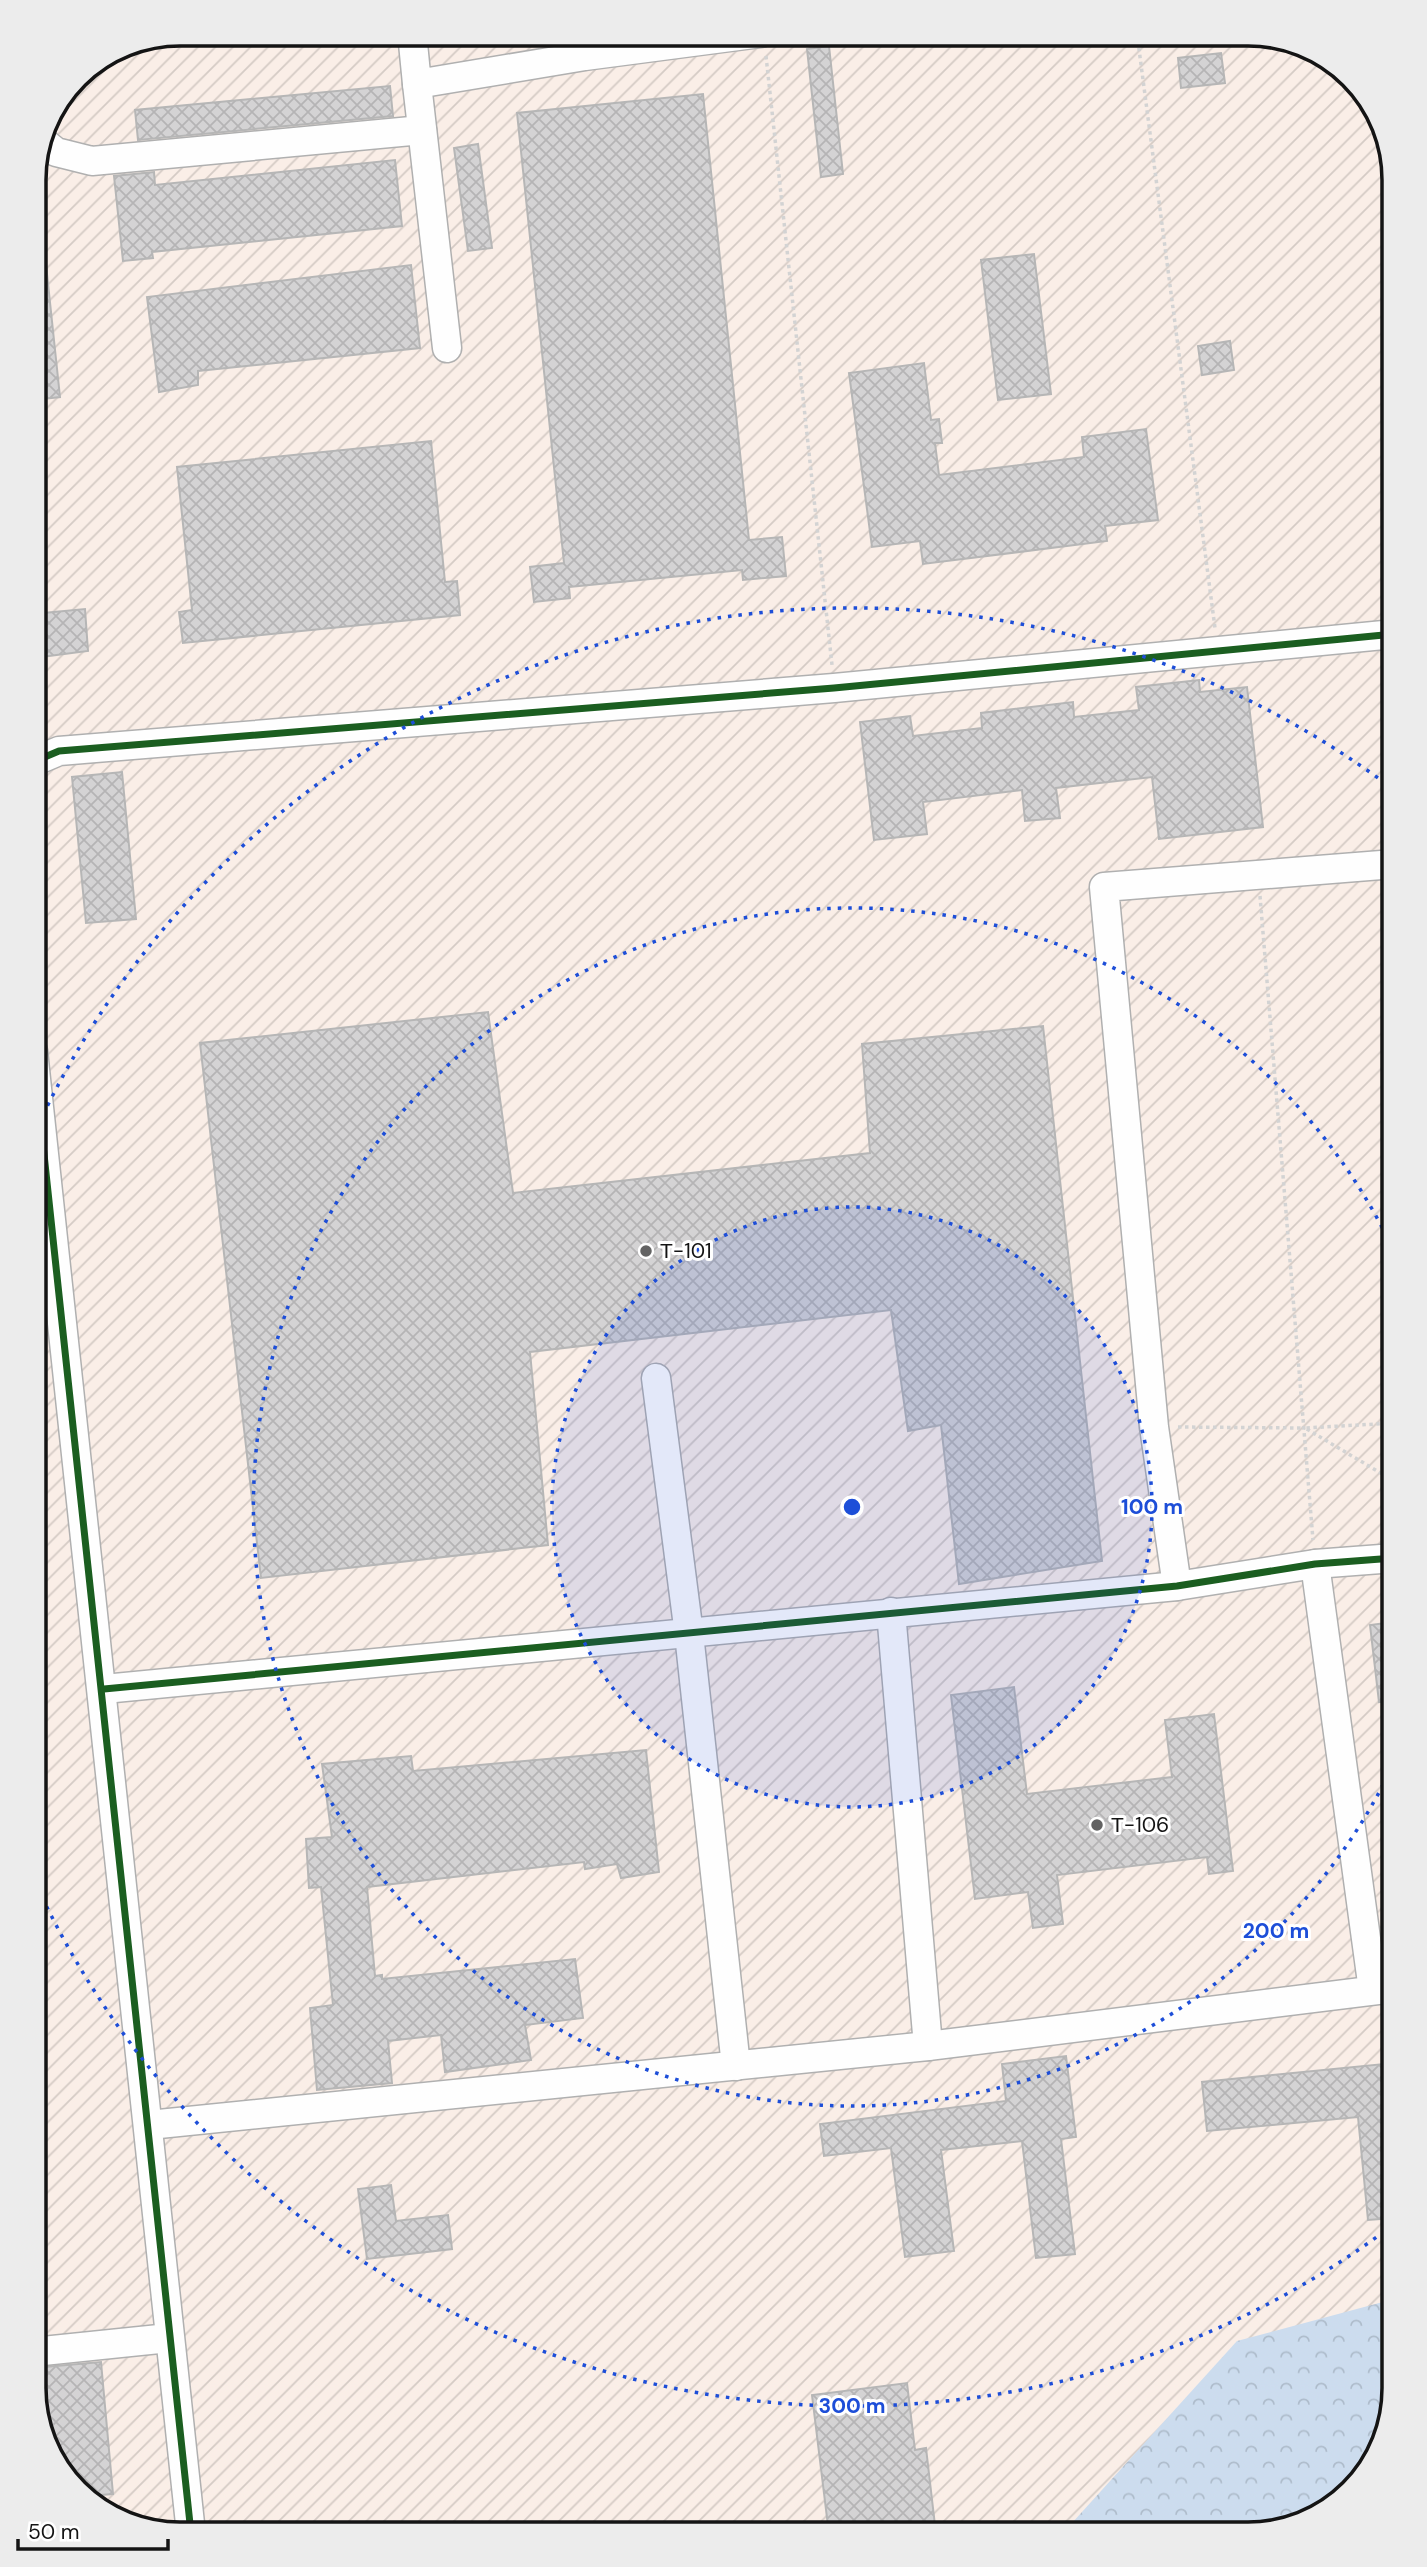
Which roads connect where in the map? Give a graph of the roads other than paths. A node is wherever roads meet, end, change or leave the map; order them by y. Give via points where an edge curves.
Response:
1 (413, 46) edge
2 (581, 46) edge
3 (417, 84) junction
4 (422, 130) junction
5 (50, 147) edge
6 (447, 348) dead end
7 (1382, 635) edge
8 (46, 756) edge
9 (1382, 865) edge
10 (46, 1168) edge
11 (656, 1378) dead end
12 (1382, 1559) edge
13 (1315, 1564) junction
14 (1177, 1586) junction
15 (891, 1612) junction
16 (689, 1634) junction
17 (104, 1689) junction
18 (1382, 1983) edge
19 (1382, 1989) edge
20 (928, 2046) junction
21 (736, 2066) junction
22 (149, 2125) junction
23 (169, 2338) junction
24 (46, 2351) edge
25 (190, 2521) edge

1 - 3 street
2 - 3 street
3 - 4 street
4 - 5 street via 92,161
4 - 6 street
7 - 8 street via 834,688 59,751
9 - 14 street via 1104,887 1154,1427
10 - 17 street
11 - 16 street
12 - 13 street
13 - 14 street
13 - 18 street
14 - 15 street
15 - 16 street
15 - 20 street
16 - 17 street
16 - 21 street
17 - 22 street
19 - 20 street
20 - 21 street
21 - 22 street
22 - 23 street
23 - 24 street
23 - 25 street

